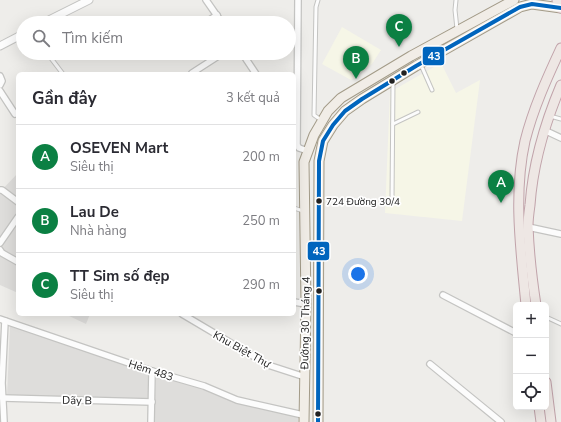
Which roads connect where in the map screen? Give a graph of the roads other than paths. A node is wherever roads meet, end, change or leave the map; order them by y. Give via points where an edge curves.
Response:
1 (89, 0) edge
2 (206, 0) edge
3 (298, 0) edge
4 (318, 0) edge
5 (456, 0) edge
6 (514, 0) edge
7 (557, 0) edge
8 (561, 8) edge
9 (217, 15) edge
10 (57, 16) edge
11 (457, 31) junction
12 (16, 38) edge
13 (0, 46) edge
14 (561, 48) edge
15 (410, 56) junction
16 (52, 60) edge
17 (212, 60) edge
18 (246, 60) edge
19 (418, 65) junction
20 (61, 72) edge
21 (194, 72) edge
22 (252, 72) edge
23 (0, 76) edge
24 (393, 80) junction
25 (0, 85) edge
26 (561, 85) edge
27 (432, 90) dead end
28 (0, 91) edge
29 (418, 112) dead end
30 (15, 114) dead end
31 (548, 116) junction
32 (561, 119) edge
33 (322, 121) junction
34 (393, 124) junction
35 (544, 130) junction
36 (561, 138) edge
37 (308, 151) junction
38 (0, 190) edge
39 (392, 199) dead end
40 (16, 200) edge
41 (296, 209) edge
42 (305, 211) junction
43 (16, 220) edge
44 (528, 227) junction
45 (561, 234) edge
46 (0, 243) edge
47 (0, 250) edge
48 (16, 261) edge
49 (443, 296) dead end
50 (296, 302) edge
51 (526, 302) edge
52 (536, 302) edge
53 (306, 304) junction
54 (185, 316) edge
55 (549, 318) edge
56 (3, 320) edge
57 (561, 324) edge
58 (513, 331) edge
59 (430, 364) dead end
60 (152, 371) junction
61 (305, 377) junction
62 (2, 396) edge
63 (152, 402) junction
64 (549, 406) edge
65 (539, 410) edge
66 (304, 419) edge
67 (4, 422) edge
68 (151, 422) edge
69 (318, 422) edge
70 (501, 422) edge
71 (541, 422) edge
72 (551, 422) edge

1 - 10 street
2 - 9 street
3 - 37 street via 297,145
4 - 33 lane via 314,115
5 - 11 lane
6 - 11 main road, Đường 30 Tháng 4
7 - 8 highway
8 - 19 main road, Đường 30 Tháng 4 via 532,4 520,7
11 - 15 main road, Đường 30 Tháng 4
12 - 13 street
14 - 51 highway via 539,97 525,141 520,170 519,228
15 - 19 main road
15 - 33 main road, Đường 30 Tháng 4 via 341,98
16 - 20 lane
17 - 21 street
18 - 22 street
19 - 24 main road, Đường 30 Tháng 4
19 - 27 lane
23 - 25 street
24 - 34 lane
24 - 69 main road, Đường 30 Tháng 4 via 345,111 323,142 319,161
26 - 31 highway
28 - 30 street
29 - 34 lane
31 - 32 lane
31 - 35 highway
33 - 37 main road, Đường 30 Tháng 4
34 - 39 lane
35 - 36 street
35 - 44 highway via 534,171
37 - 42 main road, Đường 30 Tháng 4 via 304,162
38 - 40 street
41 - 42 lane
42 - 53 main road, Đường 30 Tháng 4
43 - 46 street
44 - 45 street
44 - 52 highway
47 - 48 street
49 - 58 street
50 - 53 street
53 - 61 main road, Đường 30 Tháng 4
54 - 61 street, Khu Biệt Thự via 268,365
55 - 57 lane
56 - 60 street, Hẻm 483
56 - 62 street
59 - 70 street
60 - 63 street
60 - 66 street, Hẻm 483 via 204,386 237,400
61 - 66 main road, Đường 30 Tháng 4
62 - 63 street, Dãy B
62 - 67 street
63 - 68 street
64 - 72 highway
65 - 71 highway

